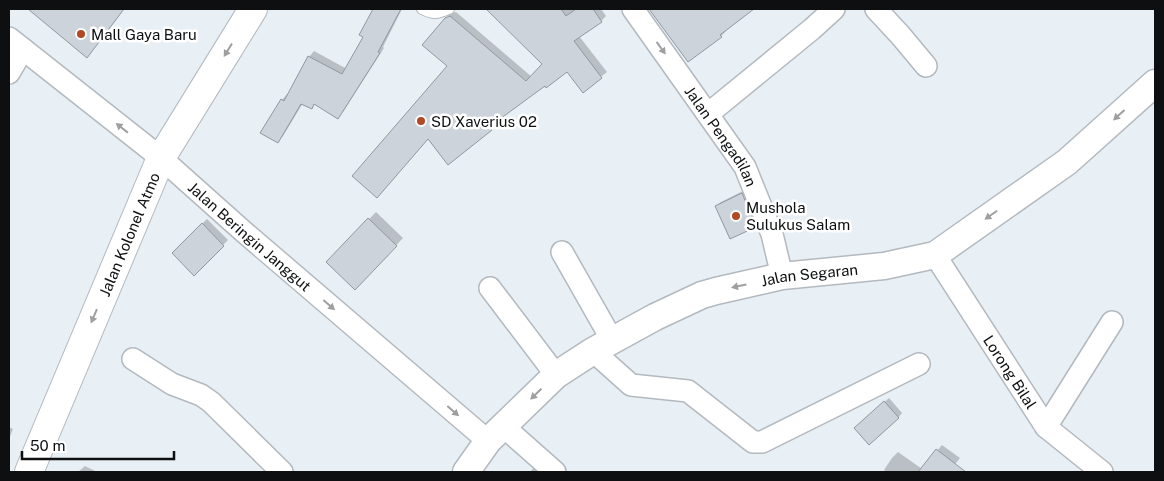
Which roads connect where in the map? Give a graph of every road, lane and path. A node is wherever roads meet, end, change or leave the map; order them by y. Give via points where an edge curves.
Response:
1 (253, 9) edge
2 (422, 9) edge
3 (449, 9) edge
4 (633, 9) edge
5 (834, 9) edge
6 (876, 9) edge
7 (16, 44) edge
8 (926, 66) dead end
9 (9, 73) edge
10 (1153, 89) edge
11 (708, 114) junction
12 (161, 158) junction
13 (562, 252) dead end
14 (934, 255) junction
15 (782, 276) junction
16 (490, 288) dead end
17 (1112, 322) dead end
18 (602, 346) junction
19 (133, 359) dead end
20 (919, 364) dead end
21 (556, 375) junction
22 (1046, 427) junction
23 (496, 434) junction
24 (29, 472) edge
25 (282, 472) edge
26 (466, 472) edge
27 (555, 472) edge
28 (1102, 472) edge

1 -> 12 main road, Jalan Kolonel Atmo
2 - 3 lane via 431,14
4 -> 11 street, Jalan Pengadilan
5 - 11 street
6 - 8 street
7 - 9 street
12 -> 7 street, Jalan Beringin Janggut
10 -> 14 street, Jalan Segaran via 1067,162
11 - 15 street, Jalan Pengadilan via 746,167 772,234
12 -> 23 street, Jalan Beringin Janggut via 244,232
12 -> 24 main road, Jalan Kolonel Atmo
13 - 18 street
14 - 15 street, Jalan Segaran via 884,266
14 - 22 street, Lorong Bilal
15 -> 18 street, Jalan Segaran via 702,295
16 - 21 street
17 - 22 street
18 - 20 street via 631,385 688,391 757,443
18 - 21 street, Jalan Segaran
19 - 25 street via 161,378 211,402
21 -> 23 street, Jalan Segaran
22 - 28 street, Lorong Bilal
23 - 26 street, Jalan Segaran
23 - 27 street, Jalan Beringin Janggut

